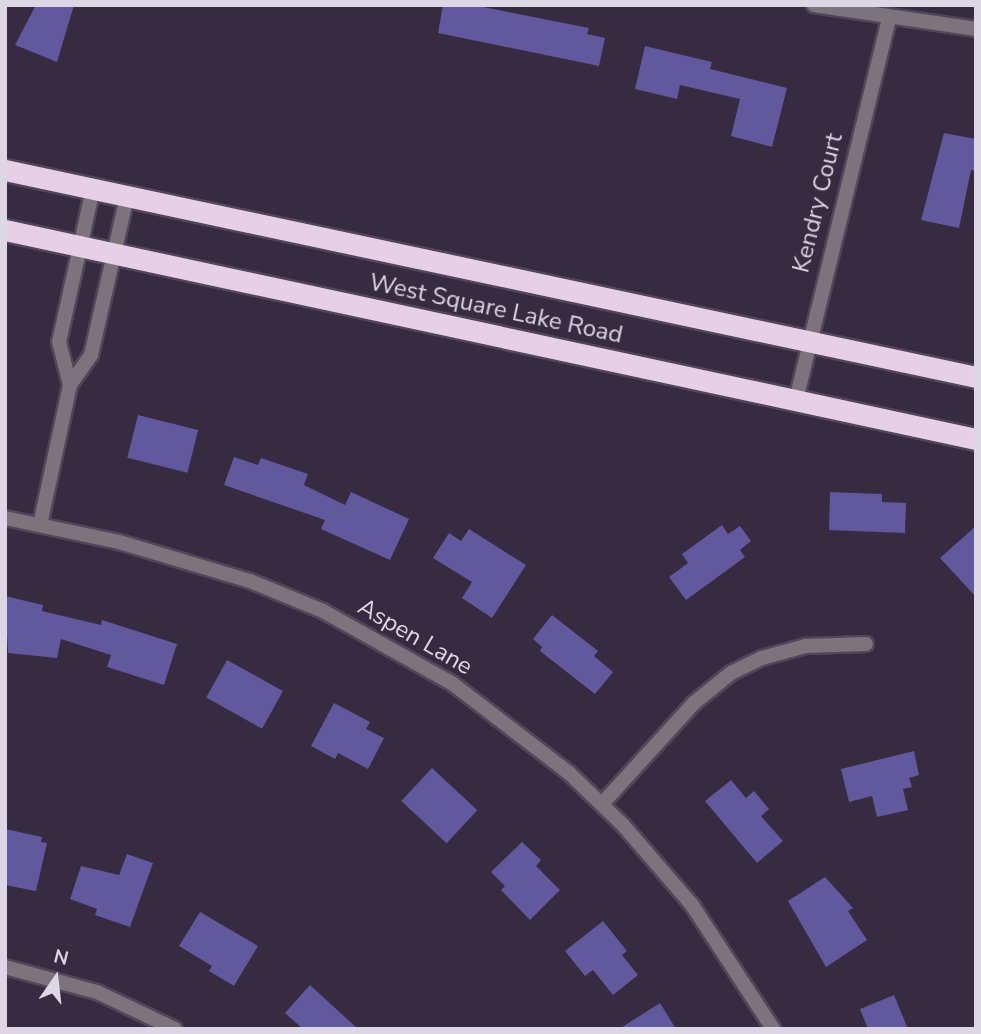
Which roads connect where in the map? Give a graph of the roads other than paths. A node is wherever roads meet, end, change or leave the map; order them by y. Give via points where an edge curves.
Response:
1 (814, 5) edge
2 (889, 18) junction
3 (976, 29) edge
4 (5, 170) edge
5 (93, 189) junction
6 (127, 196) junction
7 (5, 230) edge
8 (80, 246) junction
9 (114, 254) junction
10 (809, 341) junction
11 (976, 377) edge
12 (70, 385) junction
13 (796, 400) junction
14 (976, 439) edge
15 (5, 518) edge
16 (40, 525) junction
17 (866, 644) dead end
18 (602, 804) junction
19 (5, 967) edge
20 (175, 1029) edge
21 (773, 1029) edge

1 - 2 street
2 - 3 street
2 - 10 street, Kendry Court
4 - 5 highway, West Square Lake Road
5 - 6 highway, West Square Lake Road
5 - 8 street
6 - 9 street
6 - 10 highway, West Square Lake Road
7 - 8 highway, West Square Lake Road
8 - 9 highway, West Square Lake Road
8 - 12 street via 59,342
9 - 12 street via 91,355
9 - 13 highway, West Square Lake Road
10 - 11 highway, West Square Lake Road
10 - 13 street, Kendry Court
12 - 16 street
13 - 14 highway, West Square Lake Road
15 - 16 street, Aspen Lane
16 - 18 street, Aspen Lane via 185,559 323,611 453,684 527,738
17 - 18 street via 806,646 762,658 731,673 694,704
18 - 21 street, Aspen Lane via 692,905
19 - 20 street via 97,992

